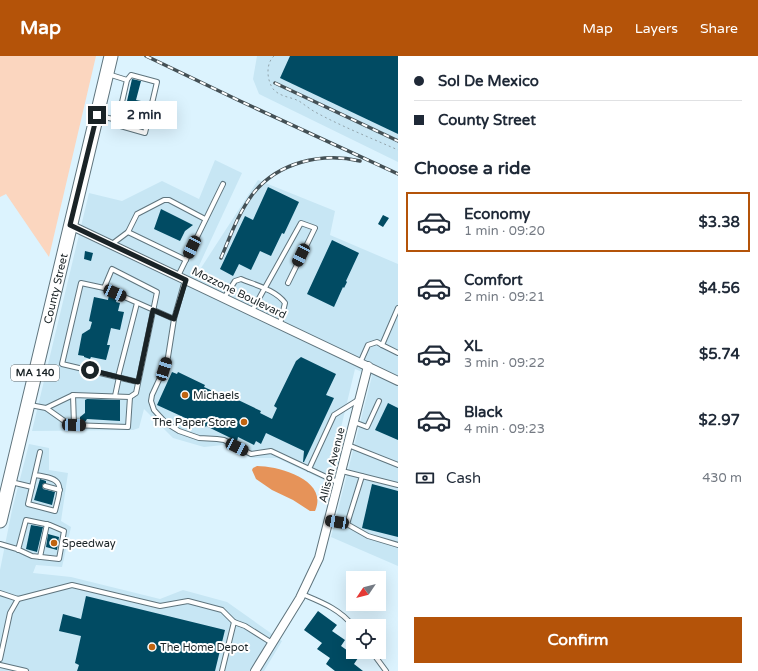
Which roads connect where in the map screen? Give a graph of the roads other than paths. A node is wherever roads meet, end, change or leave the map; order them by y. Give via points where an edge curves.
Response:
1 (111, 56) edge
2 (107, 74) junction
3 (127, 80) junction
4 (97, 115) junction
5 (118, 120) junction
6 (222, 184) dead end
7 (205, 220) junction
8 (70, 225) junction
9 (128, 232) junction
10 (112, 244) junction
11 (186, 260) junction
12 (182, 278) junction
13 (288, 283) dead end
14 (104, 288) junction
15 (264, 289) junction
16 (224, 298) junction
17 (138, 303) junction
18 (398, 308) edge
19 (153, 310) junction
20 (252, 311) junction
21 (174, 319) junction
22 (280, 324) junction
23 (382, 345) junction
24 (398, 353) edge
25 (360, 362) junction
26 (368, 366) junction
27 (119, 377) junction
28 (398, 380) edge
29 (138, 382) junction
30 (73, 395) junction
31 (115, 396) junction
32 (130, 397) junction
33 (359, 399) junction
34 (379, 400) dead end
35 (28, 405) junction
36 (46, 408) junction
37 (354, 422) junction
38 (74, 425) junction
39 (348, 445) junction
40 (40, 452) dead end
41 (398, 465) edge
42 (309, 469) junction
43 (342, 471) junction
44 (35, 475) junction
45 (362, 476) junction
46 (9, 482) junction
47 (339, 483) junction
48 (38, 484) dead end
49 (33, 485) junction
50 (398, 485) edge
51 (45, 486) dead end
52 (60, 490) junction
53 (329, 520) junction
54 (0, 521) edge
55 (47, 524) junction
56 (347, 524) junction
57 (0, 544) edge
58 (398, 544) edge
59 (18, 550) junction
60 (40, 557) junction
61 (0, 593) edge
62 (302, 594) junction
63 (18, 599) junction
64 (348, 619) edge
65 (234, 622) junction
66 (273, 643) junction
67 (0, 658) edge
68 (377, 659) edge
69 (0, 665) edge
70 (26, 671) edge
71 (222, 671) edge
72 (255, 671) edge
73 (386, 671) edge

1 - 2 main road, County Street / MA 140
2 - 3 lane
2 - 4 main road, County Street / MA 140
3 - 5 lane
3 - 5 lane via 131,75 157,82 145,133 118,125
4 - 5 lane
4 - 8 main road, County Street / MA 140
6 - 7 lane
7 - 9 lane via 169,200 164,200 137,214
7 - 11 lane
8 - 10 street, Mozzone Boulevard
8 - 35 main road, County Street / MA 140
9 - 10 lane
9 - 11 lane
10 - 12 street, Mozzone Boulevard
11 - 12 lane
12 - 16 street, Mozzone Boulevard
12 - 21 lane
13 - 15 lane via 314,228 301,223
14 - 17 lane
14 - 19 lane via 112,269 157,292
14 - 27 lane via 81,283 62,364
15 - 16 lane via 241,278 235,281
15 - 20 lane
15 - 22 lane via 281,297 285,303
16 - 20 street, Mozzone Boulevard
17 - 19 lane
17 - 27 lane
18 - 23 lane
19 - 21 lane
19 - 29 lane
20 - 22 street, Mozzone Boulevard
21 - 42 lane via 168,357 152,396 152,407 159,417 179,431 199,438 224,440 251,454 271,451
22 - 25 street, Mozzone Boulevard
23 - 24 lane
23 - 25 lane via 377,342 368,345
25 - 26 street, Mozzone Boulevard
26 - 28 street, Mozzone Boulevard
26 - 33 street, Allison Avenue
27 - 29 lane
27 - 31 lane
29 - 32 lane via 136,393
30 - 31 lane
30 - 36 lane
30 - 38 lane
31 - 32 lane
32 - 38 lane via 128,427
33 - 37 street, Allison Avenue
33 - 42 lane via 334,415
34 - 37 lane via 367,427
35 - 36 lane
35 - 46 main road, County Street / MA 140
36 - 38 lane via 70,425
37 - 39 street, Allison Avenue
39 - 41 lane
39 - 43 street, Allison Avenue
40 - 44 lane
42 - 47 lane
43 - 45 lane
43 - 47 street, Allison Avenue
44 - 49 lane
44 - 52 lane via 54,479
45 - 50 lane
45 - 56 lane
46 - 49 lane
46 - 54 main road, County Street / MA 140
47 - 53 street, Allison Avenue
48 - 49 lane
49 - 52 lane via 28,504 55,511
51 - 52 lane
53 - 56 lane
53 - 62 street, Allison Avenue via 319,558
55 - 59 lane via 26,520
55 - 60 lane
55 - 60 lane via 64,531 59,559
56 - 58 lane via 368,536
57 - 59 lane
59 - 60 lane
61 - 63 lane
62 - 64 lane via 327,604
62 - 66 street, Allison Avenue
63 - 65 lane via 72,585 160,606 188,601 222,610
63 - 67 lane via 10,613
65 - 66 lane
65 - 71 lane
66 - 72 street, Allison Avenue
68 - 73 lane
69 - 70 lane

